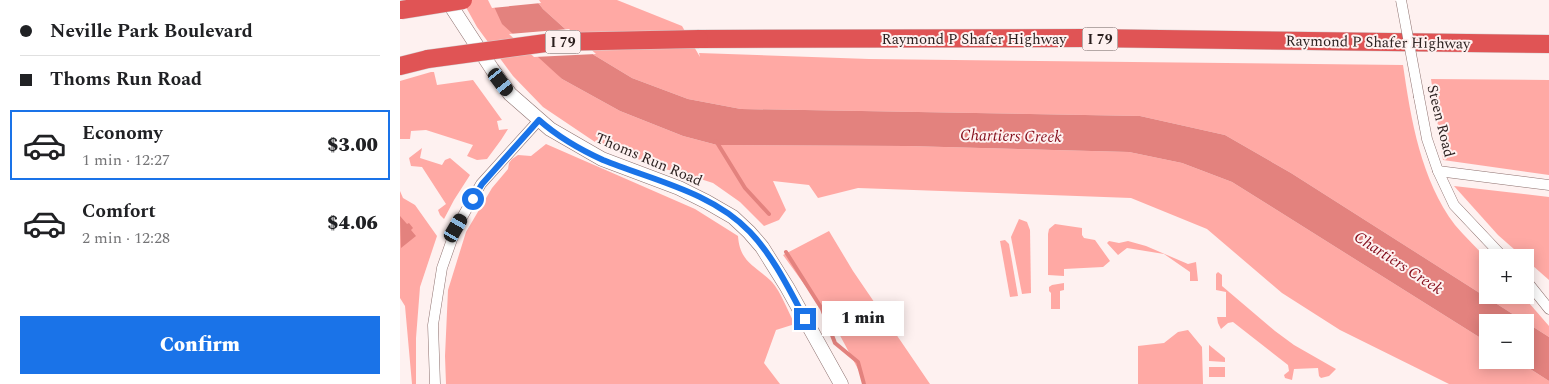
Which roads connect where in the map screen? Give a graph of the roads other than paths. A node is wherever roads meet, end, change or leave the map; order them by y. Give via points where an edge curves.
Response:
1 (448, 0) edge
2 (463, 0) edge
3 (1401, 0) edge
4 (401, 10) edge
5 (1549, 44) edge
6 (400, 66) edge
7 (539, 120) junction
8 (1438, 171) junction
9 (1549, 185) edge
10 (1496, 249) edge
11 (1534, 290) edge
12 (1549, 308) edge
13 (434, 384) edge
14 (841, 384) edge

1 - 7 street, Thoms Run Road via 510,94
2 - 4 highway, bridge
3 - 8 street, Steen Road, bridge via 1427,139
5 - 6 highway, Raymond P Shafer Highway / I 79, bridge via 1086,38 699,39 553,42 428,59
7 - 13 street via 482,184 456,228 442,268 433,325
7 - 14 street, Thoms Run Road via 565,140 602,159 679,188 733,218 762,247
8 - 9 street
8 - 10 street, Steen Road via 1454,205
11 - 12 street

